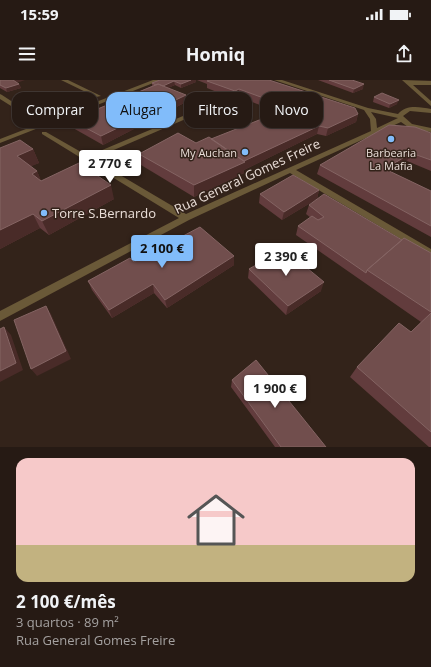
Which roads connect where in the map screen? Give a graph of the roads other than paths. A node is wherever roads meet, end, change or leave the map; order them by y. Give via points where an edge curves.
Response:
1 (64, 80) edge
2 (158, 80) edge
3 (276, 80) edge
4 (406, 81) edge
5 (294, 82) edge
6 (431, 83) edge
7 (90, 92) edge
8 (0, 96) edge
9 (12, 104) edge
10 (431, 104) edge
11 (366, 109) junction
12 (431, 111) edge
13 (184, 117) edge
14 (401, 118) junction
15 (374, 131) junction
16 (430, 131) edge
17 (44, 132) dead end
18 (0, 141) edge
19 (88, 159) junction
20 (290, 170) junction
21 (186, 218) junction
22 (431, 252) edge
23 (0, 316) edge

1 - 7 street
2 - 18 street
3 - 5 street
4 - 6 street
4 - 10 street
5 - 11 street
8 - 9 street
11 - 14 street
11 - 15 street via 373,120
12 - 14 street, Rua General Gomes Freire via 410,109 401,113
13 - 19 street
14 - 15 street, Rua General Gomes Freire
14 - 16 street via 411,126
15 - 20 street, Rua General Gomes Freire
17 - 19 street
19 - 21 street
20 - 21 street, Rua General Gomes Freire
20 - 22 street
21 - 23 street, Rua General Gomes Freire

